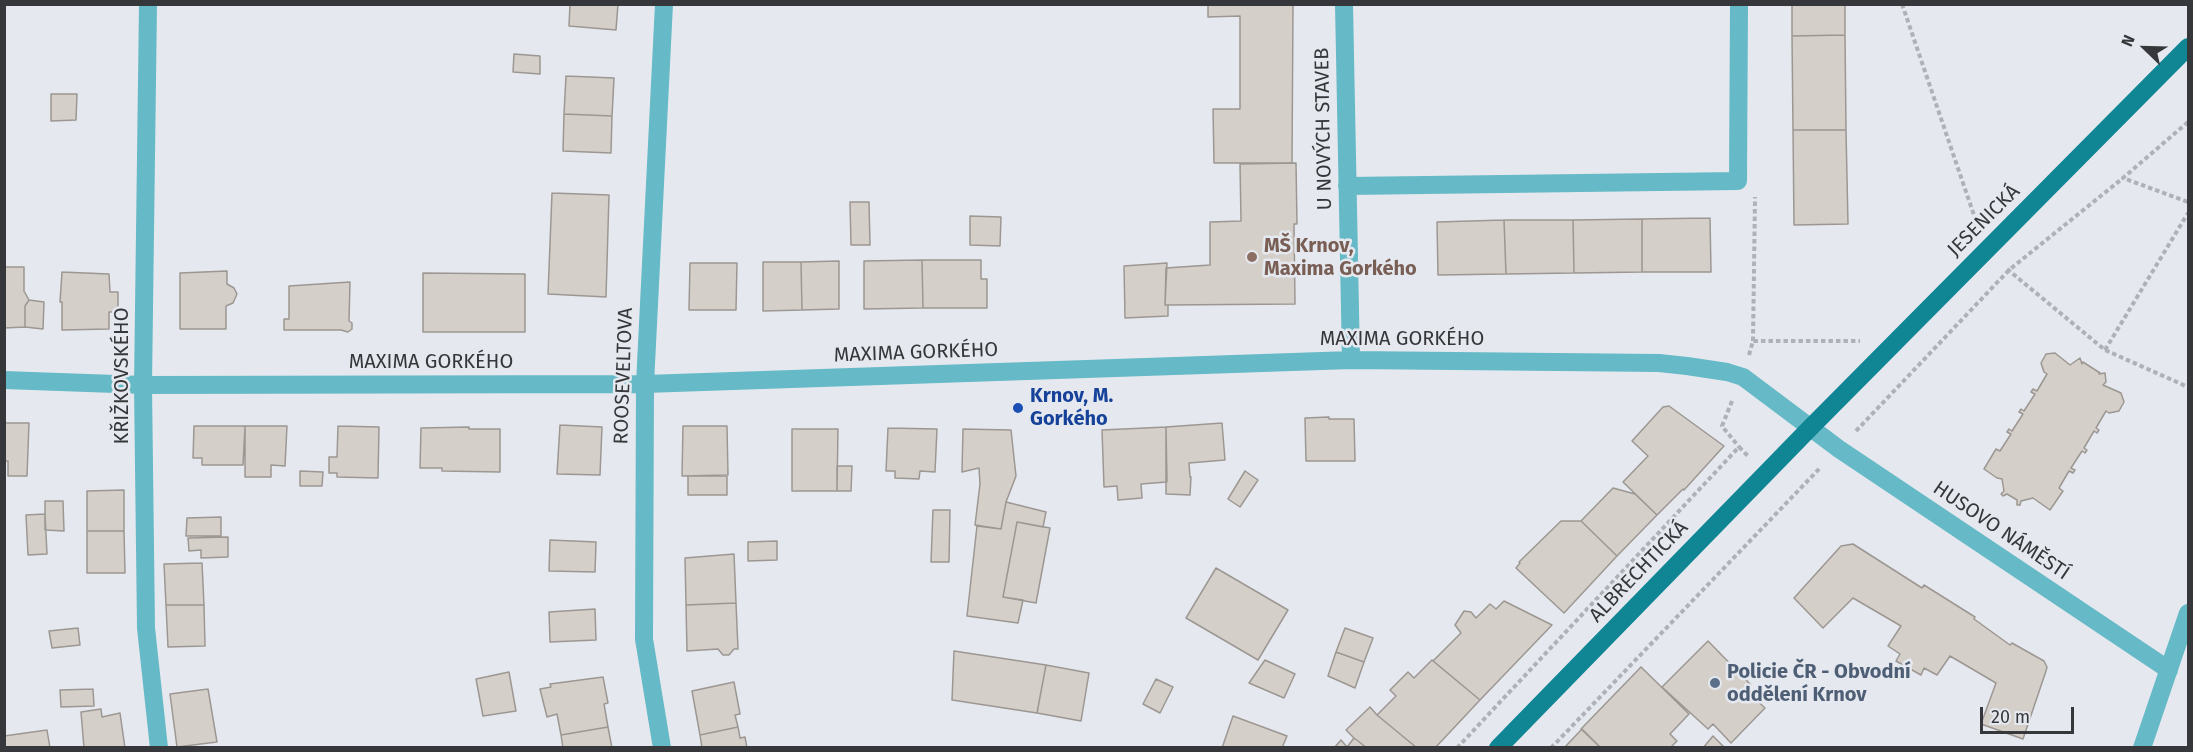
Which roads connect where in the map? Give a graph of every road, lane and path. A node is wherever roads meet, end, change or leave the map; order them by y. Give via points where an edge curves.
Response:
1 (148, 4) edge
2 (664, 4) edge
3 (1344, 4) edge
4 (1739, 4) edge
5 (1902, 4) edge
6 (2188, 47) edge
7 (2188, 122) edge
8 (2123, 178) junction
9 (1738, 181) junction
10 (1347, 186) junction
11 (2188, 202) edge
12 (2188, 213) edge
13 (1986, 217) dead end
14 (1977, 225) junction
15 (1986, 251) junction
16 (2009, 270) junction
17 (1753, 341) junction
18 (1865, 341) dead end
19 (2105, 350) junction
20 (1351, 360) junction
21 (1743, 377) junction
22 (4, 380) edge
23 (645, 384) junction
24 (143, 385) junction
25 (2188, 387) edge
26 (1811, 427) junction
27 (1739, 447) junction
28 (1839, 449) junction
29 (1766, 473) junction
30 (2188, 613) edge
31 (2169, 670) junction
32 (159, 747) edge
33 (662, 747) edge
34 (1457, 747) edge
35 (1498, 747) edge
36 (1551, 747) edge
37 (2142, 747) edge

1 - 24 street, KŘIŽKOVSKÉHO
2 - 23 street, ROOSEVELTOVA
3 - 10 street, U NOVÝCH STAVEB
4 - 9 street
5 - 14 path
6 - 15 main road, JESENICKÁ
7 - 8 path
8 - 11 path
8 - 16 path
9 - 10 street
9 - 17 path via 1755,191
10 - 20 street, U NOVÝCH STAVEB
12 - 19 path
13 - 14 path
14 - 15 path
15 - 16 path
15 - 26 main road, JESENICKÁ
16 - 19 path
16 - 28 path
17 - 18 path
17 - 21 path
19 - 25 path
20 - 21 street, MAXIMA GORKÉHO via 1659,363
20 - 23 street, MAXIMA GORKÉHO
21 - 26 street, MAXIMA GORKÉHO
21 - 27 path via 1722,426
22 - 24 street, MAXIMA GORKÉHO
23 - 24 street, MAXIMA GORKÉHO
23 - 33 street, ROOSEVELTOVA via 644,639
24 - 32 street, KŘIŽKOVSKÉHO via 146,628
26 - 28 street, HUSOVO NÁMĚSTÍ
26 - 29 main road, ALBRECHTICKÁ
27 - 29 path
27 - 34 path
28 - 31 street, HUSOVO NÁMĚSTÍ
28 - 36 path
29 - 35 main road, ALBRECHTICKÁ
30 - 31 street
31 - 37 street

